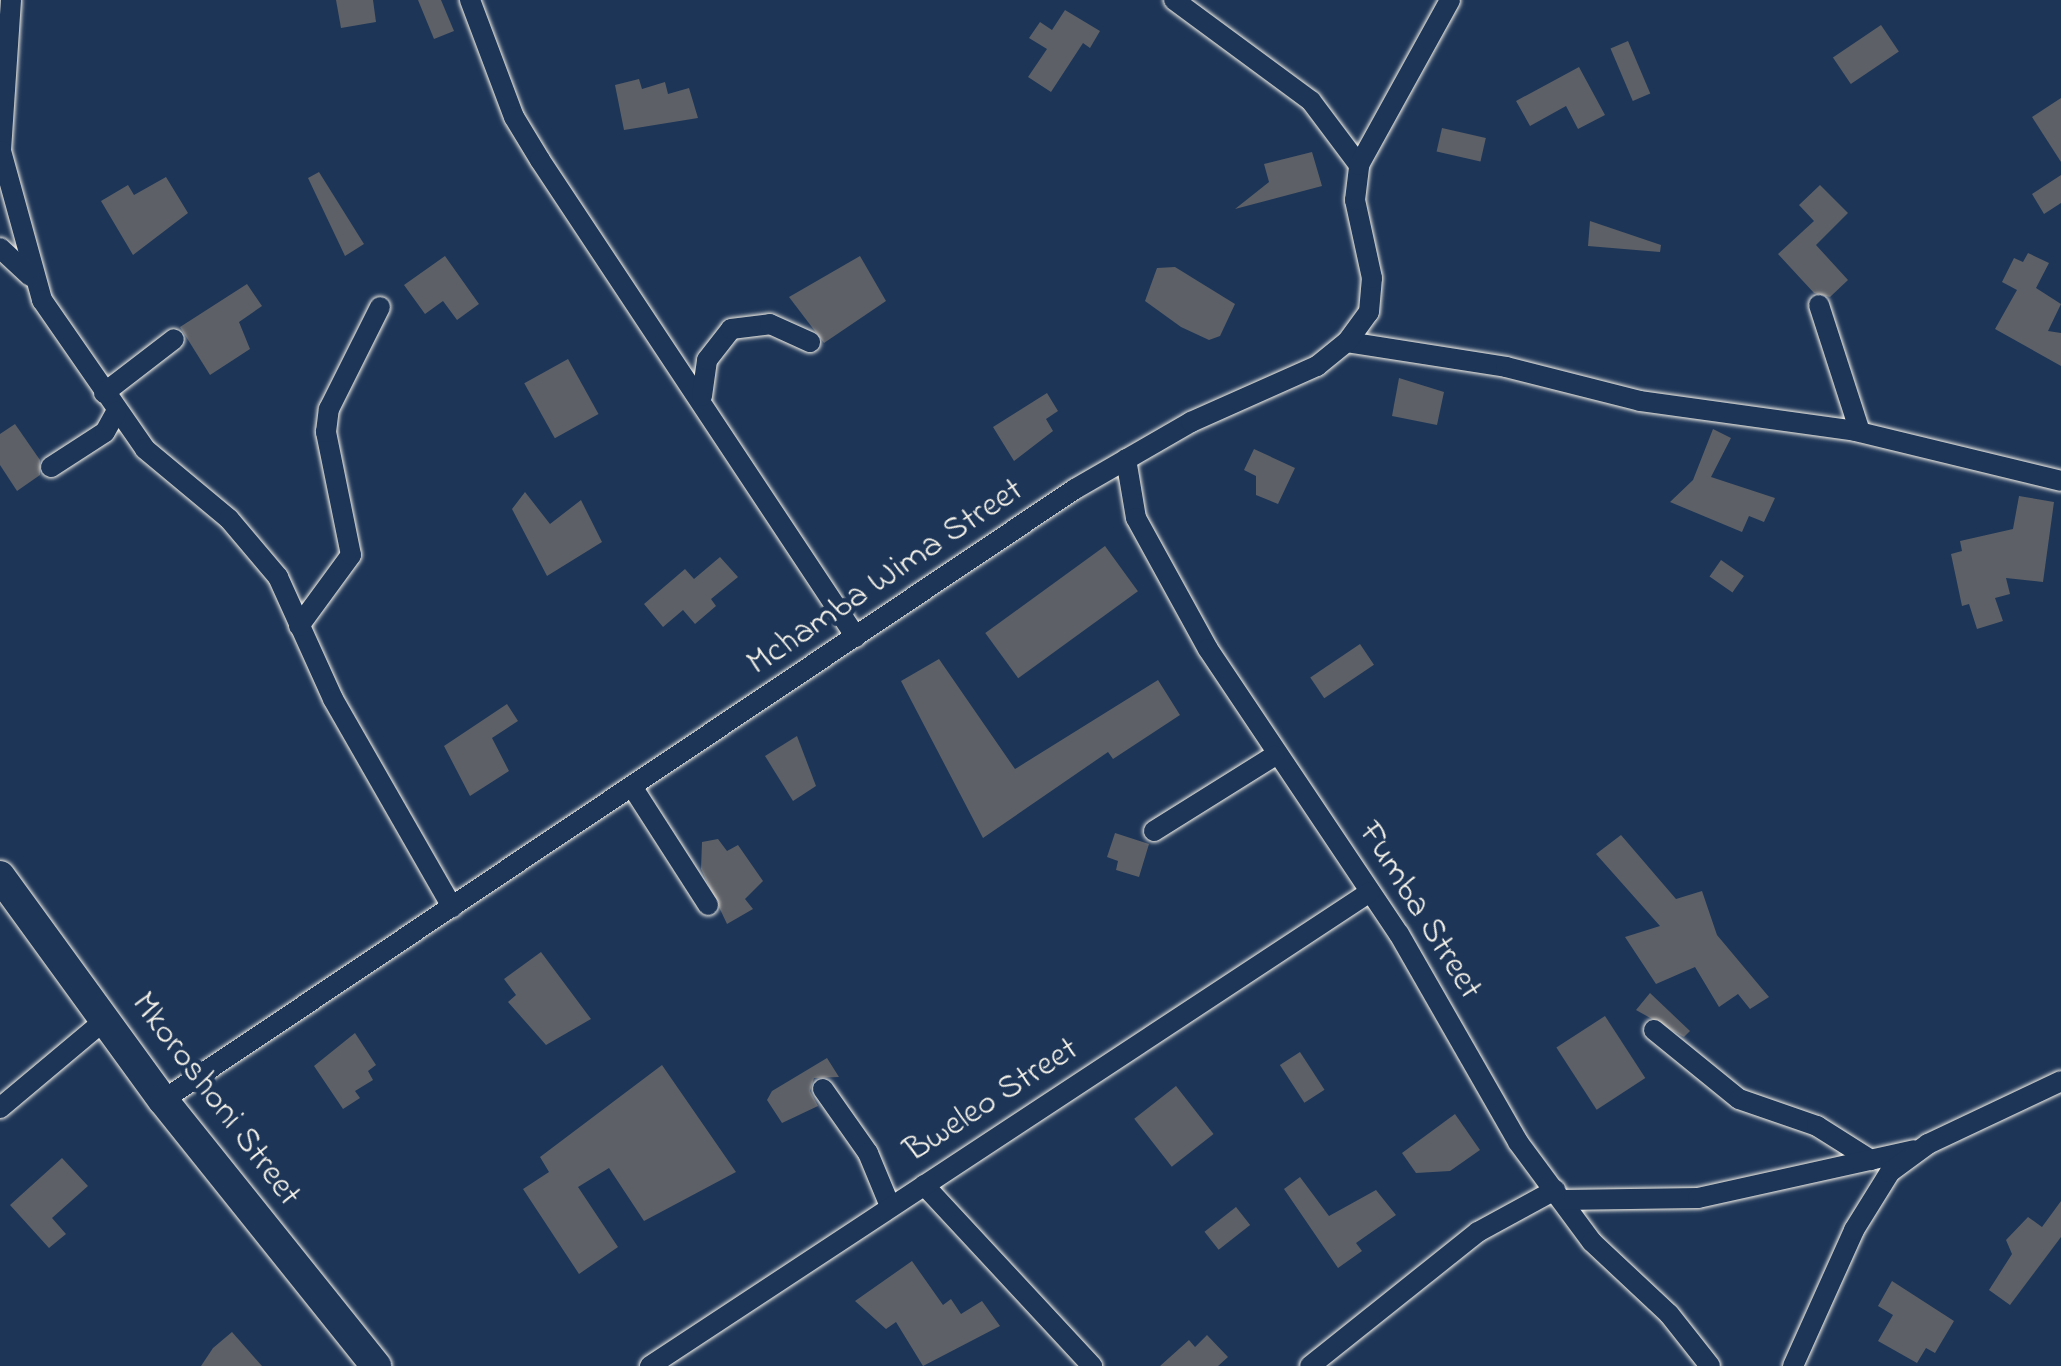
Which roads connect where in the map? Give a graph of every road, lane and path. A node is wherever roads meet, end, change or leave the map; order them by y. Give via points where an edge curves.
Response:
1 (11, 0) edge
2 (470, 0) edge
3 (1174, 0) edge
4 (1450, 0) edge
5 (1359, 165) junction
6 (2, 189) edge
7 (0, 248) edge
8 (31, 278) junction
9 (1819, 306) dead end
10 (380, 307) dead end
11 (174, 339) dead end
12 (810, 342) dead end
13 (1347, 342) junction
14 (104, 393) junction
15 (702, 396) junction
16 (116, 412) junction
17 (131, 431) junction
18 (105, 432) junction
19 (1860, 432) junction
20 (1126, 459) junction
21 (51, 467) dead end
22 (2061, 481) edge
23 (299, 626) junction
24 (856, 637) junction
25 (1274, 756) junction
26 (633, 788) junction
27 (1154, 831) dead end
28 (0, 876) edge
29 (1370, 892) junction
30 (708, 906) dead end
31 (452, 907) junction
32 (106, 1019) junction
33 (1654, 1030) dead end
34 (2061, 1081) edge
35 (823, 1089) dead end
36 (163, 1100) junction
37 (0, 1108) edge
38 (1924, 1148) junction
39 (1871, 1160) junction
40 (924, 1186) junction
41 (1558, 1195) junction
42 (890, 1206) junction
43 (376, 1366) edge
44 (650, 1366) edge
45 (1092, 1366) edge
46 (1310, 1366) edge
47 (1710, 1366) edge
48 (1793, 1366) edge

1 - 6 street
2 - 15 street via 514,116
3 - 5 street via 1311,101
4 - 5 street, Mchamba Wima Street
5 - 13 street, Mchamba Wima Street via 1355,200 1372,278 1368,312
6 - 8 street
7 - 8 street
8 - 14 street
9 - 19 street
10 - 23 street via 329,409 326,432 351,554
11 - 14 street
12 - 15 street via 770,324 730,329 707,360
13 - 19 street via 1506,367 1640,401
13 - 20 street, Mchamba Wima Street via 1316,366
14 - 16 street
15 - 24 street
16 - 17 street
16 - 18 street
17 - 18 street
17 - 23 street via 262,554
18 - 21 street
19 - 22 street
20 - 24 street, Mchamba Wima Street
20 - 25 street, Fumba Street via 1136,518
23 - 31 street
24 - 26 street, Mchamba Wima Street
25 - 27 street
25 - 29 street, Fumba Street
26 - 30 street
26 - 31 street, Mchamba Wima Street
28 - 32 street, Mkoroshoni Street
29 - 40 street, Bweleo Street
29 - 41 street, Fumba Street via 1518,1142
31 - 36 street, Mchamba Wima Street
32 - 36 street, Mkoroshoni Street
32 - 37 street
33 - 39 street via 1739,1099 1816,1126
34 - 38 street
35 - 42 street via 868,1153
36 - 43 street, Mkoroshoni Street
38 - 39 street
38 - 48 street via 1890,1172 1854,1230
39 - 41 street via 1698,1198
40 - 42 street, Bweleo Street
40 - 45 street
41 - 46 street via 1478,1232
41 - 47 street, Fumba Street via 1592,1242 1669,1314
42 - 44 street, Bweleo Street

